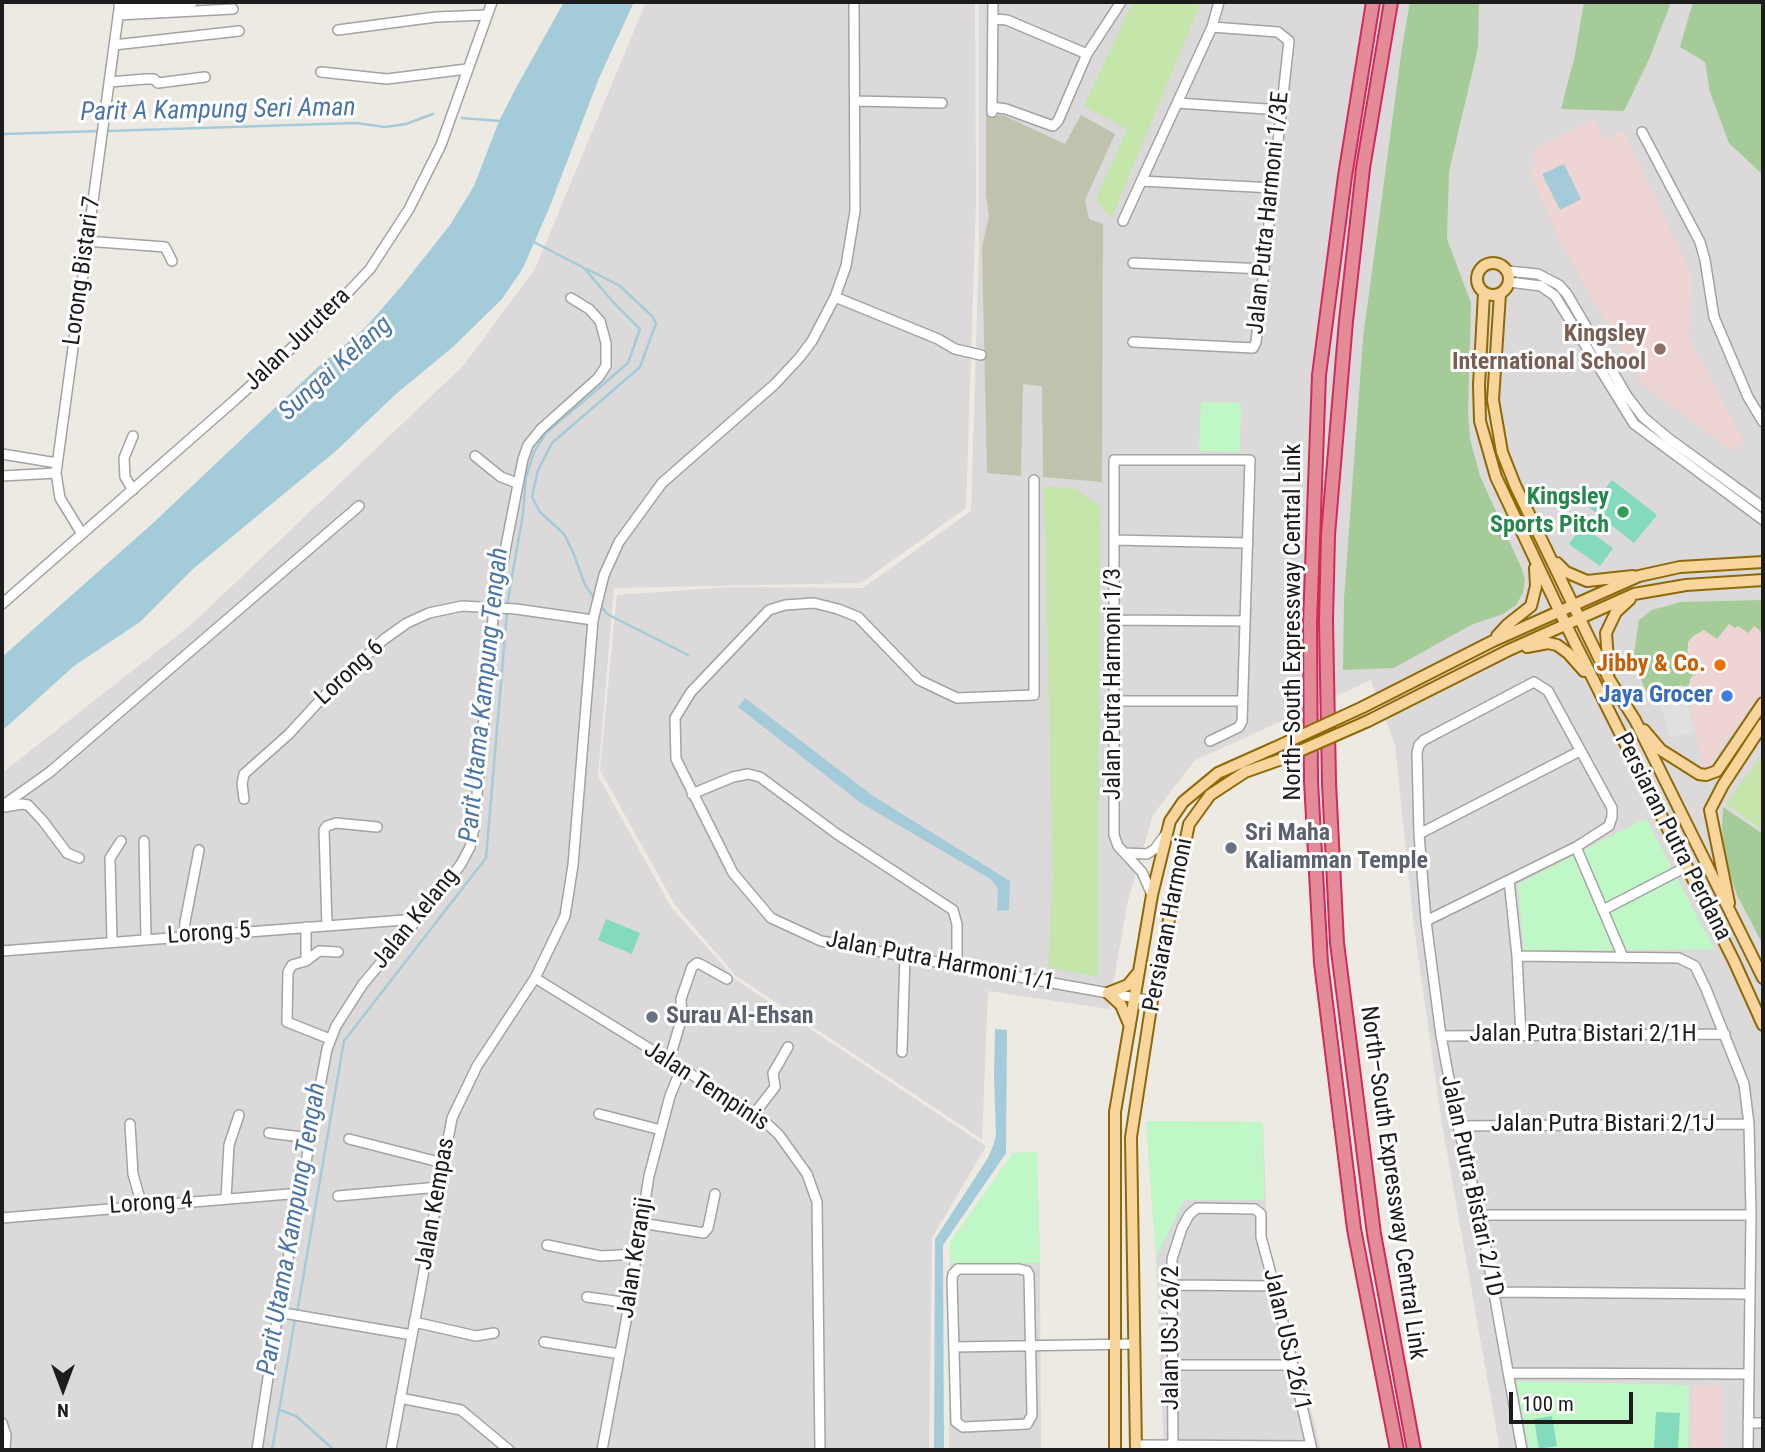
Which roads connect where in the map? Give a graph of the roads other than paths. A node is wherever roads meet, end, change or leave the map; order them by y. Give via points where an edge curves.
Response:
1 (192, 2) edge
2 (492, 2) edge
3 (854, 2) edge
4 (993, 2) edge
5 (1121, 2) edge
6 (1219, 2) edge
7 (1373, 2) edge
8 (1391, 2) edge
9 (119, 8) edge
10 (233, 9) dead end
11 (487, 15) junction
12 (993, 19) junction
13 (1212, 27) junction
14 (338, 30) dead end
15 (239, 31) dead end
16 (114, 45) junction
17 (1087, 54) junction
18 (467, 69) junction
19 (321, 72) dead end
20 (205, 77) dead end
21 (109, 82) junction
22 (855, 101) junction
23 (942, 103) dead end
24 (1177, 103) junction
25 (1281, 110) junction
26 (1642, 132) dead end
27 (1141, 181) junction
28 (1273, 188) junction
29 (1123, 221) dead end
30 (86, 241) junction
31 (172, 261) dead end
32 (1133, 263) dead end
33 (1264, 269) junction
34 (1508, 276) junction
35 (1484, 293) junction
36 (1500, 294) junction
37 (835, 297) junction
38 (571, 298) dead end
39 (1133, 342) dead end
40 (981, 355) dead end
41 (1763, 422) edge
42 (133, 436) dead end
43 (2, 454) edge
44 (475, 456) dead end
45 (56, 468) junction
46 (2, 476) edge
47 (1034, 480) dead end
48 (517, 483) junction
49 (133, 490) junction
50 (359, 506) dead end
51 (1763, 507) edge
52 (1763, 520) edge
53 (82, 534) junction
54 (1114, 540) junction
55 (1248, 543) junction
56 (1550, 556) junction
57 (1534, 558) junction
58 (1763, 562) edge
59 (1639, 576) junction
60 (1763, 583) edge
61 (1634, 594) junction
62 (2, 604) edge
63 (1574, 605) junction
64 (497, 607) junction
65 (1560, 611) junction
66 (1580, 618) junction
67 (593, 620) junction
68 (1114, 620) junction
69 (1245, 621) junction
70 (1566, 625) junction
71 (1493, 641) junction
72 (1509, 650) junction
73 (1609, 678) junction
74 (1595, 684) junction
75 (1113, 701) junction
76 (1242, 701) junction
77 (1763, 703) edge
78 (1635, 720) junction
79 (1761, 722) edge
80 (1210, 741) dead end
81 (1580, 751) junction
82 (692, 794) junction
83 (244, 799) dead end
84 (2, 806) edge
85 (377, 827) dead end
86 (1167, 832) junction
87 (1419, 834) junction
88 (121, 841) dead end
89 (144, 841) dead end
90 (1576, 847) junction
91 (199, 850) dead end
92 (1125, 853) junction
93 (79, 858) dead end
94 (1686, 867) junction
95 (1509, 880) junction
96 (1152, 895) junction
97 (1603, 909) junction
98 (1732, 915) junction
99 (417, 919) junction
100 (1426, 920) junction
101 (327, 925) junction
102 (306, 926) junction
103 (184, 935) junction
104 (146, 938) junction
105 (112, 941) junction
106 (2, 951) edge
107 (338, 952) dead end
108 (905, 956) junction
109 (1517, 956) junction
110 (1623, 957) junction
111 (306, 961) junction
112 (957, 965) junction
113 (1138, 974) junction
114 (535, 978) junction
115 (1763, 978) edge
116 (727, 979) dead end
117 (1108, 993) junction
118 (1134, 998) junction
119 (1152, 1002) junction
120 (1763, 1025) edge
121 (1130, 1027) junction
122 (1724, 1034) junction
123 (1441, 1036) junction
124 (1521, 1036) junction
125 (330, 1039) junction
126 (788, 1047) dead end
127 (902, 1052) dead end
128 (669, 1061) junction
129 (681, 1069) junction
130 (600, 1114) dead end
131 (754, 1114) junction
132 (239, 1115) dead end
133 (130, 1125) dead end
134 (1749, 1125) junction
135 (1458, 1126) junction
136 (660, 1130) junction
137 (269, 1133) dead end
138 (311, 1138) junction
139 (349, 1139) dead end
140 (443, 1163) junction
141 (439, 1187) junction
142 (301, 1193) junction
143 (715, 1194) dead end
144 (338, 1196) dead end
145 (226, 1199) junction
146 (142, 1206) junction
147 (1480, 1215) junction
148 (1751, 1215) junction
149 (2, 1218) edge
150 (642, 1223) junction
151 (1182, 1228) joint
152 (547, 1245) dead end
153 (637, 1254) junction
154 (1171, 1285) junction
155 (1274, 1286) junction
156 (1493, 1292) junction
157 (1749, 1294) junction
158 (587, 1297) dead end
159 (629, 1303) junction
160 (278, 1312) junction
161 (414, 1322) junction
162 (494, 1333) dead end
163 (412, 1335) junction
164 (544, 1342) dead end
165 (1115, 1344) junction
166 (1134, 1344) junction
167 (1031, 1346) junction
168 (954, 1347) junction
169 (621, 1354) junction
170 (1172, 1365) junction
171 (1293, 1365) junction
172 (1508, 1373) junction
173 (1748, 1374) junction
174 (400, 1398) junction
175 (2, 1423) edge
176 (1748, 1423) junction
177 (1763, 1423) edge
178 (1136, 1448) edge
179 (1173, 1448) edge
180 (1312, 1448) edge
181 (5, 1450) edge
182 (257, 1450) edge
183 (391, 1450) edge
184 (509, 1450) edge
185 (602, 1450) edge
186 (820, 1450) edge
187 (1115, 1450) edge
188 (1397, 1450) edge
189 (1414, 1450) edge
190 (1522, 1450) edge
191 (1748, 1450) edge

1 - 9 street
2 - 11 street, Jalan Jurutera
3 - 22 street, Jalan Kempas
4 - 12 street
5 - 17 street
6 - 13 street
7 - 188 highway, North–South Expressway Central Link via 1319,375 1310,623 1311,768 1321,963 1354,1229
8 - 189 highway, North–South Expressway Central Link via 1363,168 1346,321 1325,621 1336,943 1374,1234
9 - 10 street
9 - 16 street, Lorong Bistari 7
11 - 14 street
11 - 18 street, Jalan Jurutera
12 - 17 street via 1007,20
12 - 17 street via 992,110 1006,109 1053,126
13 - 24 street
13 - 25 street, Jalan Putra Harmoni 1/3E via 1278,32 1289,41
15 - 16 street
16 - 21 street, Lorong Bistari 7
18 - 19 street via 387,79
18 - 49 street, Jalan Jurutera via 441,145 409,209 370,269 321,321
20 - 21 street via 158,83 154,79
21 - 30 street, Lorong Bistari 7
22 - 23 street
22 - 37 street, Jalan Kempas via 855,211 846,266
24 - 25 street
24 - 27 street
25 - 28 street, Jalan Putra Harmoni 1/3E
26 - 41 street via 1700,242 1710,307
27 - 28 street
27 - 29 street
28 - 33 street, Jalan Putra Harmoni 1/3E
30 - 31 street via 165,247
30 - 45 street, Lorong Bistari 7
32 - 33 street
33 - 39 street, Jalan Putra Harmoni 1/3E via 1253,348
34 - 35 main road via 1501,265 1481,268 1477,278
34 - 36 main road
34 - 51 street via 1538,274 1559,285 1643,417
34 - 52 street via 1541,286 1555,296 1634,424
35 - 36 main road
35 - 57 main road, Persiaran Putra Perdana via 1480,421 1496,477
36 - 56 main road, Persiaran Putra Perdana via 1493,400 1499,439 1515,485
37 - 40 street via 955,349
37 - 67 street, Jalan Kempas via 792,367 655,493 619,542
38 - 48 street, Jalan Kelang via 600,321 606,366 528,445
42 - 49 street via 124,458 125,477
43 - 45 street
44 - 48 street via 501,477
45 - 46 street
45 - 53 street, Lorong Bistari 7 via 60,498
47 - 82 street, Jalan Putra Harmoni 1/1 via 1034,695 957,698 919,680 858,617 814,603 785,605 769,610 691,692 675,718 676,759
48 - 64 street, Jalan Kelang
49 - 53 street, Jalan Jurutera
50 - 84 street via 50,772
53 - 62 street, Jalan Jurutera
54 - 55 street
54 - 55 street, Jalan Putra Harmoni 1/3 via 1114,460 1251,460
54 - 68 street, Jalan Putra Harmoni 1/3
55 - 69 street
56 - 59 main road via 1566,572 1587,581
56 - 63 main road, Persiaran Putra Perdana
57 - 65 main road, Persiaran Putra Perdana
57 - 71 main road via 1536,586 1531,606
58 - 59 main road via 1680,567
59 - 63 main road, Persiaran Harmoni
60 - 61 main road via 1686,585
61 - 66 main road, Persiaran Harmoni
61 - 73 main road via 1616,612 1606,633
63 - 65 main road, Persiaran Harmoni
63 - 66 main road, Persiaran Putra Perdana
64 - 67 street, Lorong 6
64 - 83 street, Lorong 6 via 429,612 383,640 244,774
64 - 99 street, Jalan Kelang via 470,848
65 - 70 main road, Persiaran Putra Perdana
65 - 71 main road, Persiaran Harmoni
66 - 70 main road, Persiaran Harmoni
66 - 73 main road, Persiaran Putra Perdana
67 - 114 street, Jalan Kempas via 572,876 565,916
68 - 69 street
68 - 75 street, Jalan Putra Harmoni 1/3
69 - 76 street
70 - 72 main road, Persiaran Harmoni
70 - 74 main road, Persiaran Putra Perdana
71 - 86 main road, Persiaran Harmoni, bridge via 1218,773 1183,802
72 - 74 main road via 1558,645
72 - 119 main road, Persiaran Harmoni, bridge via 1368,720 1244,772 1210,795 1189,824
73 - 78 main road, Persiaran Putra Perdana
74 - 94 main road, Persiaran Putra Perdana
75 - 76 street
75 - 92 street, Jalan Putra Harmoni 1/3 via 1114,835
76 - 80 street via 1238,727
77 - 79 main road
78 - 79 main road via 1661,750 1706,775 1717,771
78 - 98 main road, Persiaran Putra Perdana
79 - 98 main road via 1710,810
81 - 87 street
81 - 87 street, Jalan Putra Bistari 2/1D via 1548,691 1534,682 1419,745
81 - 90 street via 1612,808 1612,817 1609,826
82 - 108 street, Jalan Putra Harmoni 1/1 via 733,873 771,919 821,942
82 - 112 street via 733,777 760,777 953,910
84 - 93 street via 28,805 67,853
85 - 101 street via 336,823 324,830
86 - 92 street, Persiaran Harmoni via 1147,854
86 - 96 main road, Persiaran Harmoni
87 - 100 street, Jalan Putra Bistari 2/1D
88 - 105 street via 110,858
89 - 104 street
90 - 95 street
90 - 97 street
91 - 103 street
92 - 96 street, Jalan Putra Harmoni 1/3 via 1142,872
94 - 97 street
94 - 120 main road, Persiaran Putra Perdana
95 - 100 street
95 - 109 street
96 - 113 main road, Persiaran Harmoni
97 - 110 street
98 - 115 main road, Persiaran Putra Perdana
99 - 101 street, Lorong 5
99 - 125 street, Jalan Kelang via 363,984
100 - 123 street, Jalan Putra Bistari 2/1D
101 - 102 street, Lorong 5
102 - 103 street, Lorong 5
102 - 111 street
103 - 104 street, Lorong 5
104 - 105 street, Lorong 5
105 - 106 street, Lorong 5
107 - 111 street via 319,951
108 - 112 street, Jalan Putra Harmoni 1/1
108 - 127 street
109 - 110 street
109 - 124 street
110 - 122 street via 1679,958 1695,966
111 - 125 street via 289,968 287,1022
112 - 117 street, Jalan Putra Harmoni 1/1
113 - 117 main road via 1128,985
113 - 118 main road, Persiaran Harmoni
114 - 128 street, Jalan Tempinis
114 - 140 street, Jalan Kempas via 477,1066 452,1118
116 - 128 street via 700,964 692,967
117 - 118 street, Jalan Putra Harmoni 1/1
117 - 121 main road via 1126,1012
118 - 119 street, Jalan Putra Harmoni 1/1
118 - 121 main road, Persiaran Harmoni
119 - 166 main road, Persiaran Harmoni via 1131,1136
121 - 165 main road, Persiaran Harmoni via 1115,1112
122 - 124 street, Jalan Putra Bistari 2/1H
122 - 134 street via 1744,1084
123 - 124 street, Jalan Putra Bistari 2/1H
123 - 135 street, Jalan Putra Bistari 2/1D
125 - 138 street, Jalan Kelang
126 - 131 street via 773,1073 775,1087
128 - 129 street, Jalan Tempinis
129 - 131 street, Jalan Tempinis
129 - 136 street, Jalan Keranji
130 - 136 street
131 - 186 street, Jalan Tempinis via 789,1147 807,1174 817,1202
132 - 145 street via 229,1145
133 - 146 street via 133,1174
134 - 135 street, Jalan Putra Bistari 2/1J
134 - 148 street
135 - 147 street, Jalan Putra Bistari 2/1D
136 - 150 street, Jalan Keranji
137 - 138 street
138 - 142 street, Jalan Kelang
139 - 140 street
140 - 141 street, Jalan Kempas
141 - 144 street
141 - 161 street, Jalan Kempas
142 - 145 street, Lorong 4
142 - 160 street, Jalan Kelang
143 - 150 street via 704,1233
145 - 146 street, Lorong 4
146 - 149 street, Lorong 4
147 - 148 street
147 - 156 street, Jalan Putra Bistari 2/1D
148 - 157 street
150 - 153 street, Jalan Keranji
151 - 154 street, Jalan USJ 26/2 via 1173,1250
151 - 155 street, Jalan USJ 26/1 via 1197,1208 1255,1209 1261,1214
152 - 153 street via 601,1256
153 - 159 street, Jalan Keranji
154 - 155 street
154 - 170 street, Jalan USJ 26/2
155 - 171 street, Jalan USJ 26/1
156 - 157 street
156 - 172 street, Jalan Putra Bistari 2/1D
157 - 173 street
158 - 159 street
159 - 169 street, Jalan Keranji
160 - 163 street
160 - 182 street, Jalan Kelang
161 - 162 street via 476,1336
161 - 163 street, Jalan Kempas
163 - 174 street, Jalan Kempas
164 - 169 street
165 - 166 street
165 - 167 street
165 - 187 main road, Persiaran Harmoni
166 - 178 main road, Persiaran Harmoni
167 - 168 street
167 - 168 street via 1027,1271 958,1269 952,1280
167 - 168 street via 1032,1415 1027,1424 964,1427 956,1422
169 - 185 street, Jalan Keranji
170 - 171 street
170 - 179 street, Jalan USJ 26/2
171 - 180 street, Jalan USJ 26/1
172 - 173 street
172 - 190 street, Jalan Putra Bistari 2/1D
173 - 176 street
174 - 183 street, Jalan Kempas
174 - 184 street via 461,1410
175 - 181 street
176 - 177 street
176 - 191 street
178 - 179 street
179 - 180 street

